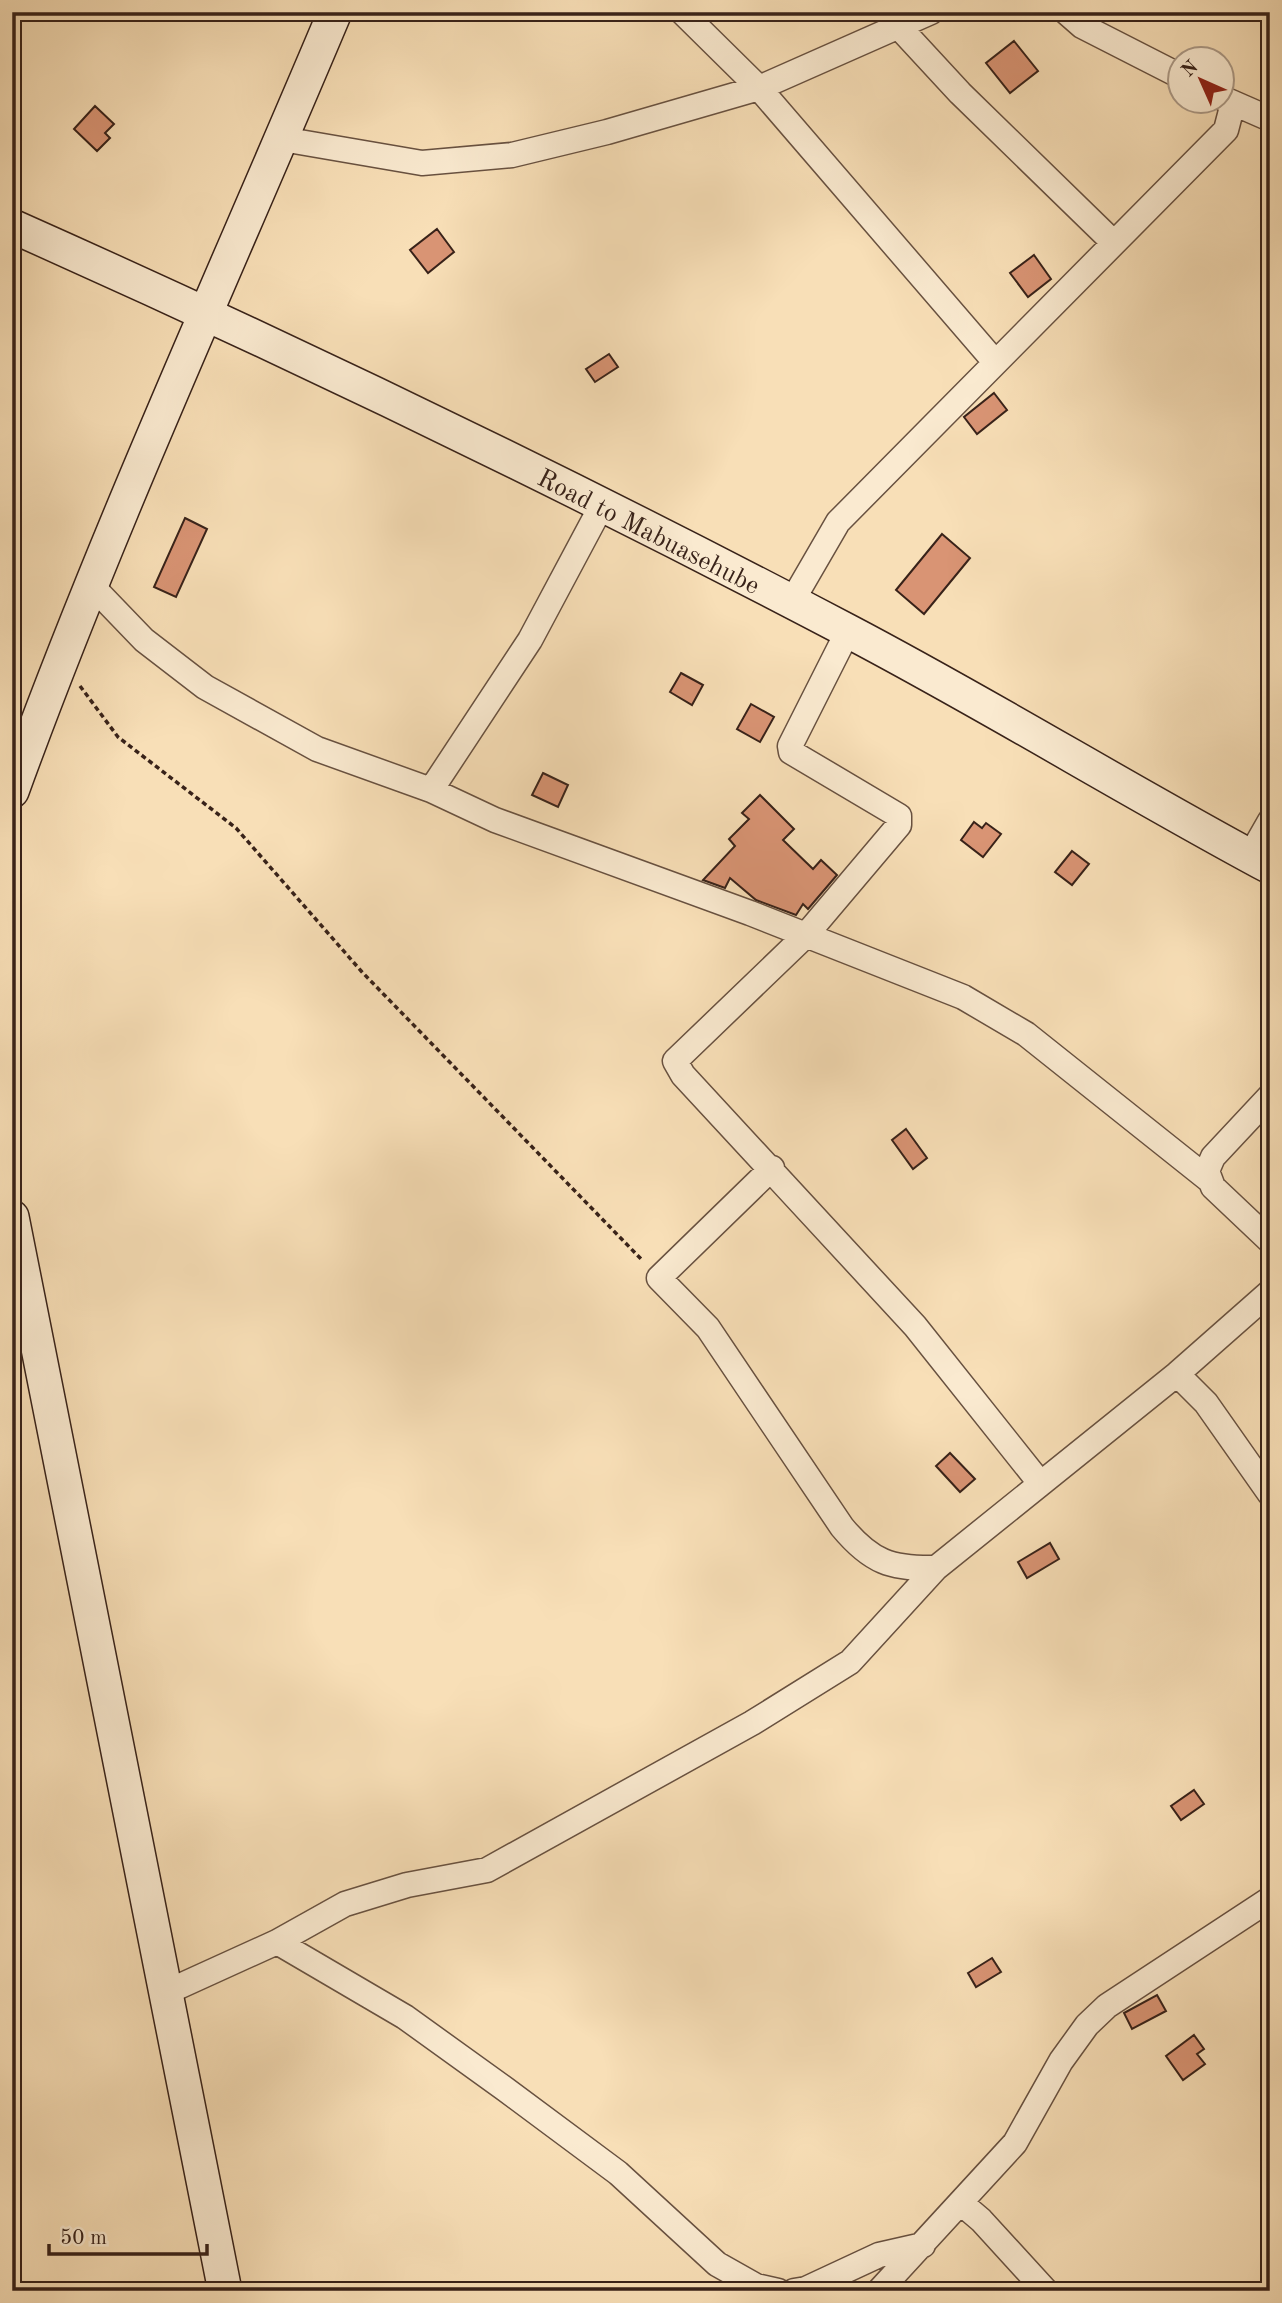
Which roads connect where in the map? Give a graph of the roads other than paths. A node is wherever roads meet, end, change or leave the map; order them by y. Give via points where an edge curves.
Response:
1 (335, 12) edge
2 (682, 12) edge
3 (931, 12) edge
4 (1066, 12) edge
5 (899, 27) junction
6 (1166, 68) edge
7 (759, 88) junction
8 (1236, 104) edge
9 (1227, 116) edge
10 (1267, 118) edge
11 (282, 139) junction
12 (1270, 142) edge
13 (12, 226) edge
14 (1114, 243) junction
15 (205, 312) junction
16 (995, 362) junction
17 (602, 505) junction
18 (92, 586) junction
19 (792, 603) junction
20 (848, 631) junction
21 (431, 790) junction
22 (12, 792) edge
23 (1270, 821) edge
24 (1260, 861) edge
25 (806, 935) junction
26 (1270, 1096) edge
27 (772, 1168) junction
28 (1208, 1179) junction
29 (12, 1217) edge
30 (1270, 1241) edge
31 (1270, 1292) edge
32 (1177, 1374) junction
33 (1259, 1466) edge
34 (1040, 1483) junction
35 (1270, 1494) edge
36 (936, 1568) junction
37 (1270, 1899) edge
38 (277, 1941) junction
39 (167, 1992) junction
40 (961, 2203) junction
41 (923, 2245) junction
42 (225, 2291) edge
43 (778, 2291) edge
44 (794, 2291) edge
45 (879, 2291) edge
46 (1046, 2291) edge

1 - 11 street
2 - 7 street
3 - 5 street
4 - 6 street via 1082,26
5 - 7 street
5 - 14 street
7 - 11 street via 512,155 453,162 379,158
7 - 16 street
8 - 10 street
9 - 14 street via 1226,130
10 - 12 street
11 - 15 street
13 - 15 street, Road to Mabuasehube
14 - 16 street
15 - 17 street, Road to Mabuasehube
15 - 18 street
16 - 19 street via 838,522
17 - 19 street, Road to Mabuasehube
17 - 21 street via 530,640
18 - 21 street via 144,640 205,687 263,722 317,749
18 - 22 street
19 - 20 street, Road to Mabuasehube
20 - 24 street, Road to Mabuasehube
20 - 25 street via 791,752 899,816 899,825
21 - 25 street via 495,820
23 - 24 street
25 - 27 street via 675,1061
25 - 28 street via 963,997 1026,1034
26 - 28 street via 1209,1163
27 - 34 street via 915,1326
27 - 36 street via 659,1278 708,1328 842,1527 864,1552 891,1565
28 - 30 street
29 - 39 street
31 - 32 street
32 - 33 street
32 - 34 street
33 - 35 street
34 - 36 street
36 - 38 street via 850,1662 752,1723 480,1873 377,1893 307,1922
37 - 40 street via 1107,2006 1087,2025 1015,2143
38 - 39 street
38 - 43 street via 405,2017 505,2089 618,2173 718,2264 756,2286
39 - 42 street
40 - 41 street
40 - 46 street
41 - 44 street via 879,2255
41 - 45 street

